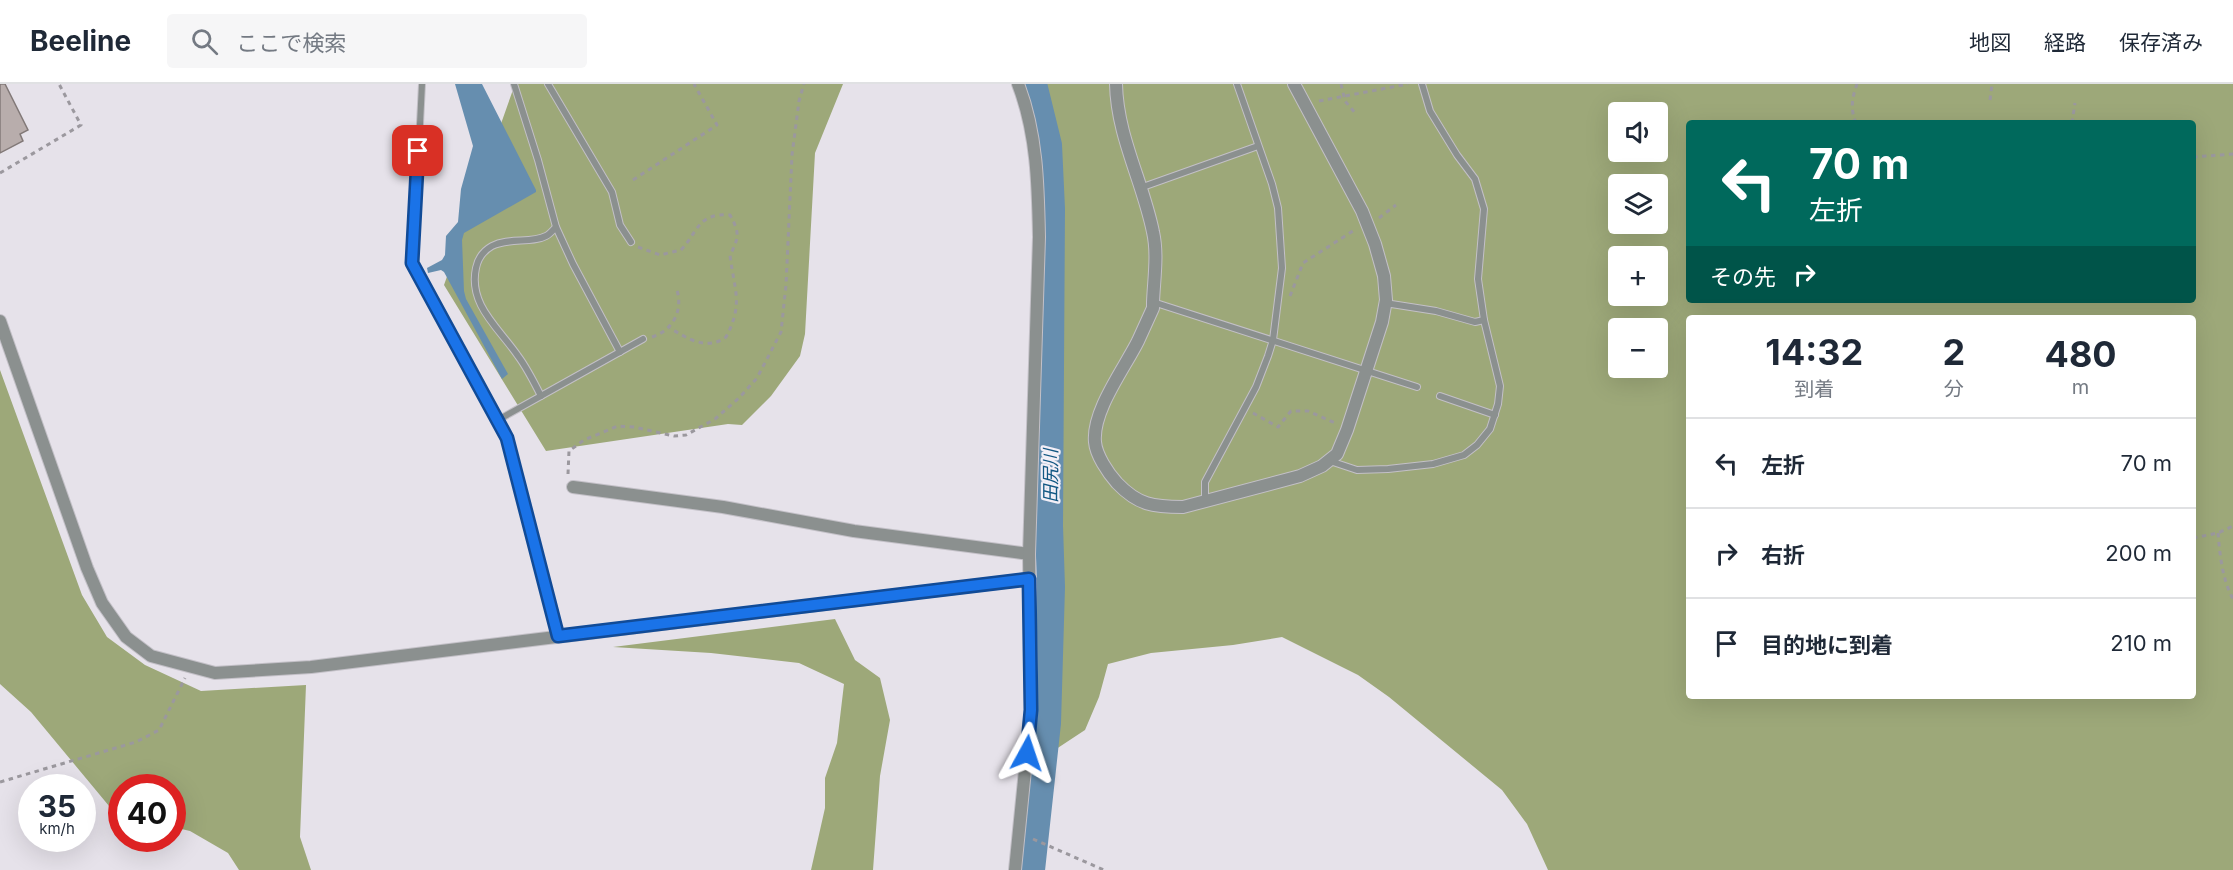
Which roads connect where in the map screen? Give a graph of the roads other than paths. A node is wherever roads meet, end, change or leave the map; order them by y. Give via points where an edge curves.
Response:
1 (422, 84) edge
2 (514, 84) edge
3 (548, 84) edge
4 (1018, 84) edge
5 (1116, 84) edge
6 (1237, 84) edge
7 (1294, 84) edge
8 (1422, 84) edge
9 (1258, 146) junction
10 (1140, 188) junction
11 (556, 227) junction
12 (631, 242) road end
13 (1153, 302) junction
14 (1385, 303) junction
15 (1484, 320) junction
16 (0, 321) edge
17 (643, 339) road end
18 (1273, 340) junction
19 (620, 352) junction
20 (1366, 370) junction
21 (1418, 387) dead end
22 (541, 396) junction
23 (1440, 396) dead end
24 (1495, 415) junction
25 (498, 420) junction
26 (1329, 460) junction
27 (573, 487) road end
28 (1205, 501) junction
29 (1029, 554) junction
30 (1029, 579) junction
31 (558, 636) junction
32 (1015, 870) edge

1 - 25 lane via 412,263
2 - 11 lane
3 - 12 lane via 612,192 620,225
4 - 29 street via 1033,134 1038,205
5 - 10 street via 1123,133
6 - 9 lane
7 - 14 street via 1367,225 1384,276
8 - 15 lane via 1430,111 1475,179 1484,209 1478,279
9 - 10 lane
9 - 18 lane via 1278,208 1282,268
10 - 13 street via 1154,234
11 - 19 lane
11 - 22 lane via 546,236 509,240 483,252 474,283 482,310 519,357
13 - 18 lane
13 - 28 street via 1097,423 1095,443 1112,478 1128,495 1146,505 1183,507
14 - 15 lane via 1475,322
14 - 20 street
15 - 24 lane via 1500,386
16 - 31 street via 102,603 126,637 151,656 214,673 311,667
17 - 19 lane
18 - 20 lane
18 - 28 lane via 1256,387 1205,482
19 - 22 lane
20 - 21 lane
20 - 26 street via 1347,430
22 - 25 lane
23 - 24 lane
24 - 26 lane via 1478,445 1464,455 1433,464 1358,470
25 - 31 lane via 507,438
26 - 28 street via 1300,476
27 - 29 street
29 - 30 street
30 - 31 street
30 - 32 street via 1031,710

